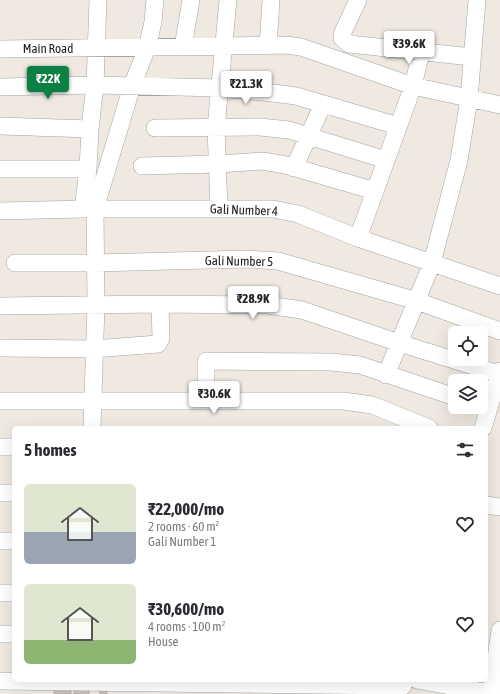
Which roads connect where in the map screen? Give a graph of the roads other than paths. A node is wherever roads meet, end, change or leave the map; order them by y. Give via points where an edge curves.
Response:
1 (98, 0) edge
2 (155, 0) edge
3 (191, 0) edge
4 (228, 0) edge
5 (271, 0) edge
6 (358, 0) edge
7 (477, 0) edge
8 (223, 46) junction
9 (268, 46) junction
10 (183, 47) junction
11 (95, 48) junction
12 (147, 48) junction
13 (0, 49) edge
14 (421, 52) junction
15 (472, 58) junction
16 (95, 85) junction
17 (132, 86) junction
18 (413, 86) junction
19 (0, 87) edge
20 (220, 88) junction
21 (468, 99) junction
22 (323, 104) junction
23 (500, 106) edge
24 (0, 126) edge
25 (398, 126) junction
26 (155, 128) dead end
27 (216, 128) junction
28 (90, 129) junction
29 (308, 136) junction
30 (386, 160) junction
31 (218, 164) junction
32 (142, 166) dead end
33 (294, 168) junction
34 (0, 169) edge
35 (88, 169) junction
36 (374, 191) junction
37 (89, 209) junction
38 (219, 209) junction
39 (0, 211) edge
40 (358, 238) junction
41 (15, 263) dead end
42 (95, 263) junction
43 (432, 263) junction
44 (500, 286) edge
45 (417, 301) junction
46 (160, 304) junction
47 (96, 305) junction
48 (0, 306) edge
49 (500, 331) edge
50 (399, 343) junction
51 (0, 348) edge
52 (94, 349) junction
53 (500, 372) edge
54 (386, 375) junction
55 (448, 396) edge
56 (488, 400) edge
57 (93, 401) junction
58 (206, 401) junction
59 (0, 402) edge
60 (484, 414) edge
61 (92, 426) edge
62 (424, 426) edge
63 (483, 426) edge
64 (0, 447) edge
65 (12, 447) edge
66 (0, 493) edge
67 (12, 493) edge
68 (488, 505) edge
69 (500, 507) edge
70 (12, 540) edge
71 (0, 541) edge
72 (0, 593) edge
73 (12, 593) edge
74 (500, 630) edge
75 (0, 634) edge
76 (12, 634) edge
77 (0, 681) edge
78 (12, 681) edge
79 (109, 682) edge
80 (406, 685) edge
81 (180, 689) edge
82 (493, 694) edge

1 - 11 street
2 - 12 street
3 - 10 street
4 - 8 street
5 - 9 street
6 - 14 street via 342,32 344,40 349,44
7 - 15 street
8 - 9 street, Main Road
8 - 10 street, Main Road
8 - 20 street
9 - 18 street, Main Road via 301,47
10 - 12 street, Main Road
11 - 12 street, Main Road
11 - 13 street, Main Road
11 - 16 street
12 - 17 street
14 - 15 street
14 - 18 street
15 - 21 street
16 - 17 street
16 - 19 street
16 - 28 street
17 - 20 street
17 - 37 street
18 - 21 street, Main Road
18 - 25 street
20 - 22 street via 286,94
20 - 27 street
21 - 23 street, Main Road
21 - 43 street via 460,160
22 - 25 street
22 - 29 street
24 - 28 street
25 - 30 street
26 - 27 street
27 - 29 street via 275,128
27 - 31 street
28 - 35 street
29 - 30 street
29 - 33 street
30 - 36 street
31 - 32 street
31 - 33 street via 262,161
31 - 38 street
33 - 36 street
34 - 35 street
35 - 37 street
36 - 40 street
37 - 38 street, Gali Number 4
37 - 39 street, Gali Number 4
37 - 42 street
38 - 40 street, Gali Number 4 via 273,209 298,214
40 - 43 street, Gali Number 4
41 - 42 street, Gali Number 5
42 - 45 street, Gali Number 5 via 247,259 278,261
42 - 47 street
43 - 44 street, Gali Number 4
43 - 45 street
45 - 49 street, Gali Number 5
45 - 50 street
46 - 47 street
46 - 50 street via 267,305 291,308
46 - 52 street via 161,338 158,344
47 - 48 street
47 - 52 street
50 - 53 street
50 - 54 street
51 - 52 street
52 - 57 street
53 - 56 street
54 - 55 street
54 - 58 street via 360,365 342,363 206,361
57 - 58 street
57 - 59 street
57 - 61 street
58 - 62 street via 344,400 372,405
60 - 63 street
64 - 65 street
66 - 67 street
68 - 69 street
70 - 71 street
72 - 73 street
74 - 82 street
75 - 76 street
77 - 78 street
79 - 81 street
80 - 81 street
80 - 82 street

